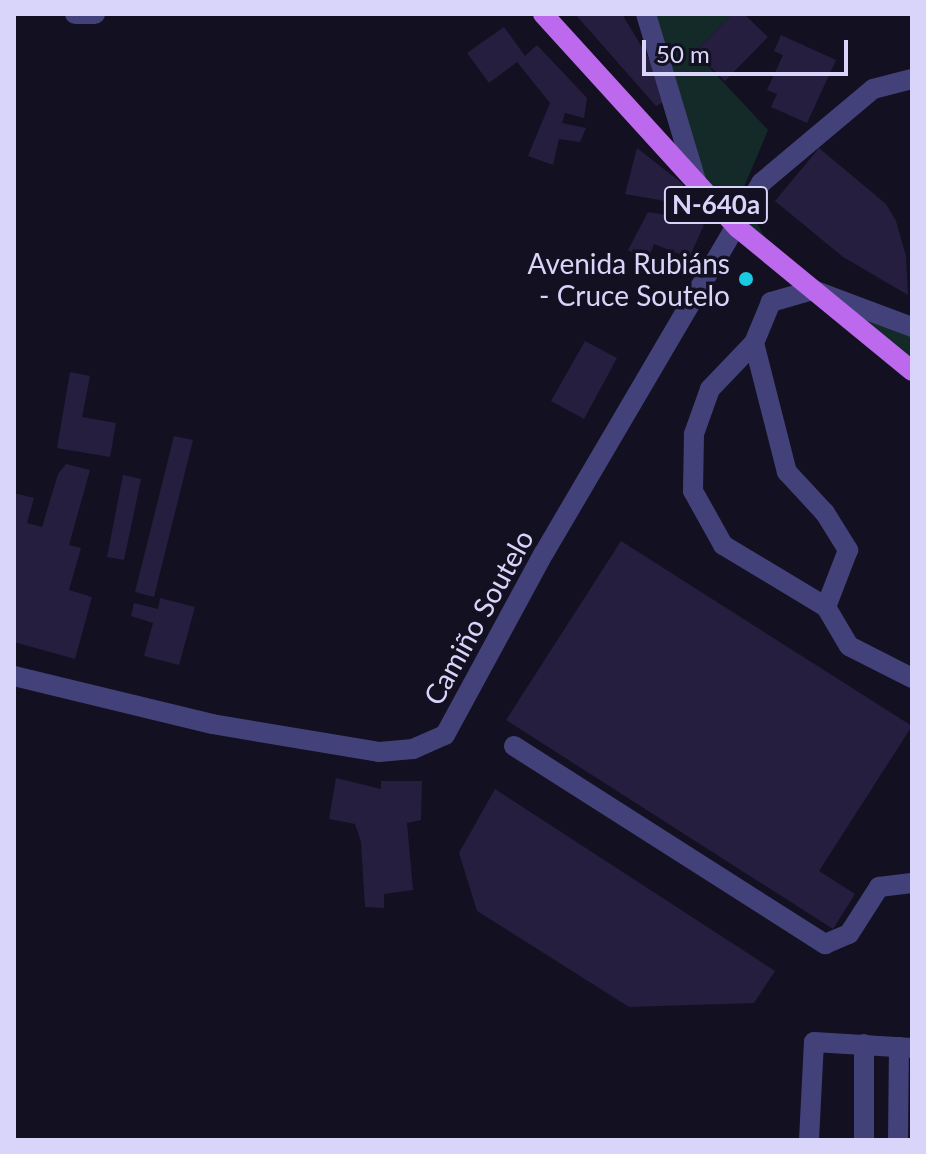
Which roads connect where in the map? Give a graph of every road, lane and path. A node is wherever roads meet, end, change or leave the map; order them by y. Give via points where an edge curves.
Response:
1 (75, 14) edge
2 (95, 14) edge
3 (543, 14) edge
4 (646, 14) edge
5 (912, 79) edge
6 (697, 184) junction
7 (738, 228) junction
8 (813, 290) junction
9 (912, 327) edge
10 (754, 343) junction
11 (912, 371) edge
12 (826, 607) junction
13 (14, 676) edge
14 (912, 678) edge
15 (514, 746) dead end
16 (912, 883) edge
17 (864, 1044) junction
18 (905, 1047) edge
19 (809, 1140) edge
20 (864, 1140) edge
21 (898, 1140) edge

1 - 2 street
3 - 6 main road, N-640a
4 - 6 street
5 - 7 street, Camiño Soutelo via 873,89 761,183
6 - 7 main road, N-640a
7 - 8 main road, N-640a
7 - 13 street, Camiño Soutelo via 544,553 445,735 413,749 379,752 212,724
8 - 9 street
8 - 10 street via 771,302
8 - 11 main road, N-640a
10 - 12 street via 787,472 825,513 848,550
10 - 12 street via 710,389 694,434 693,491 723,545
12 - 14 street via 849,646
15 - 16 street via 825,944 849,934 879,887
17 - 18 street
17 - 19 street via 814,1042
17 - 20 street
18 - 21 street

